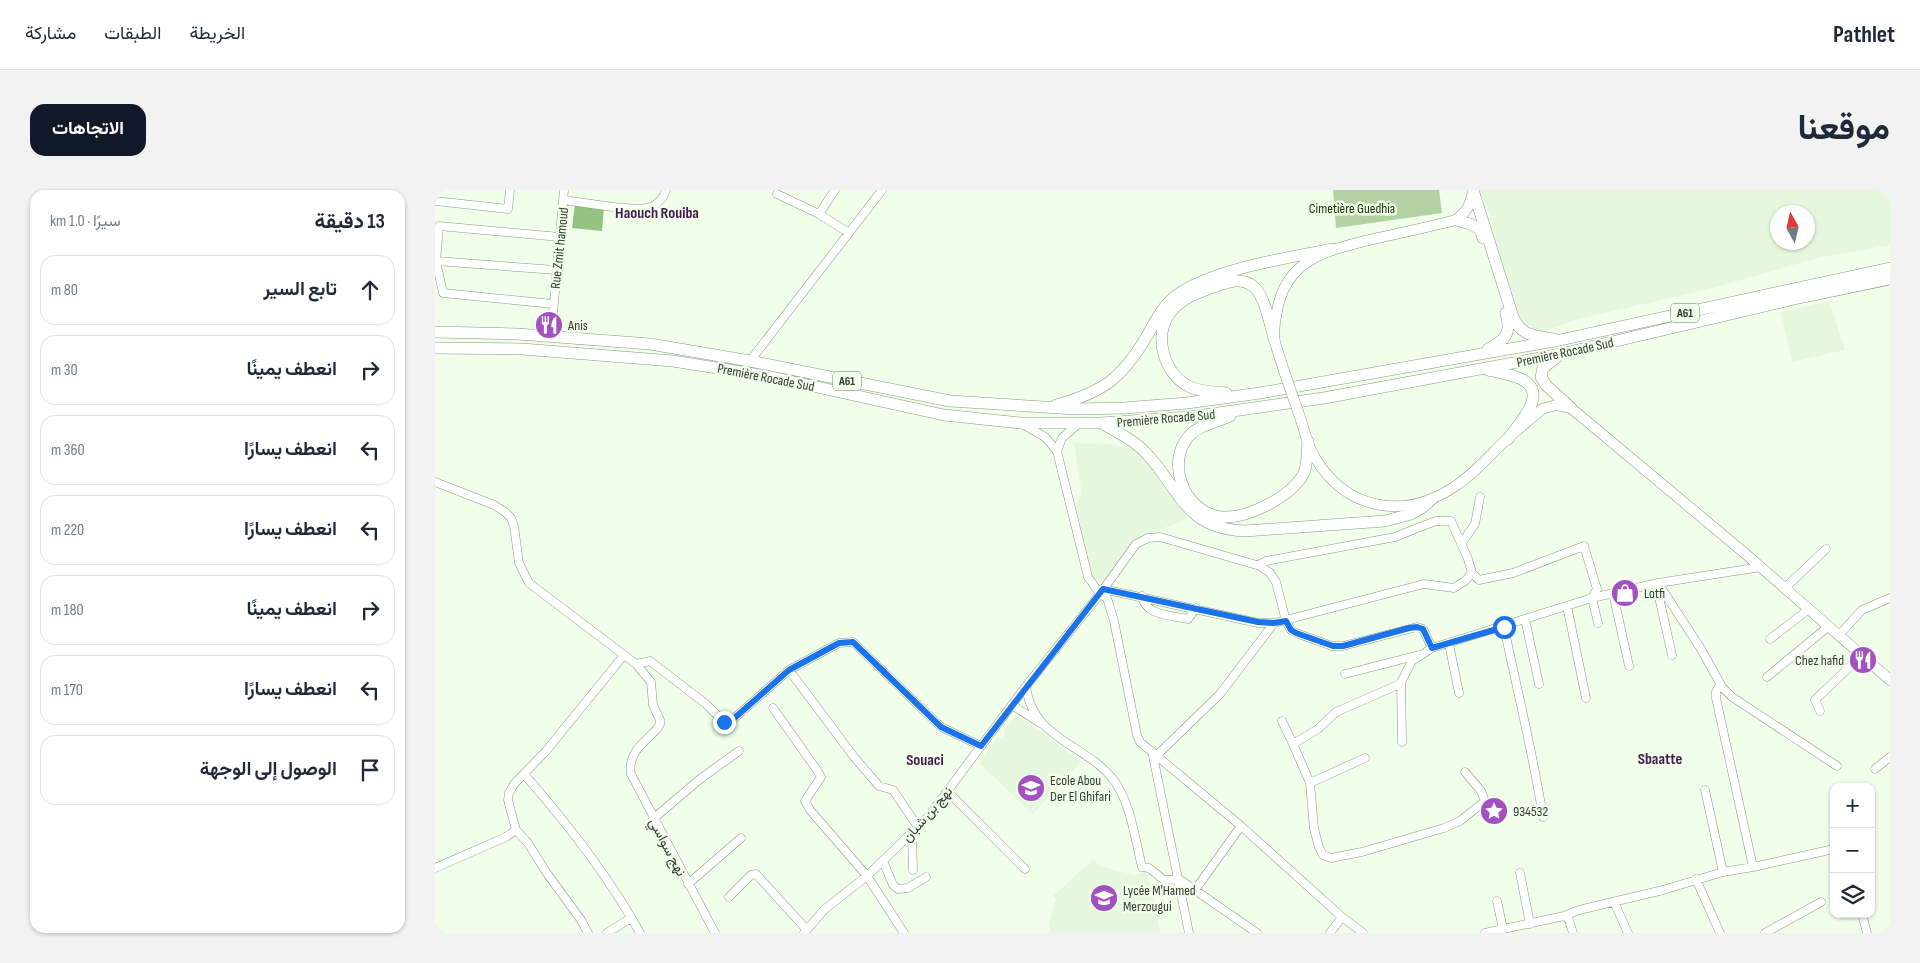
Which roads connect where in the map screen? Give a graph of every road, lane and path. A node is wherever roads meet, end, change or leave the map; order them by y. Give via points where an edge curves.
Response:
1 (510, 190) edge
2 (564, 190) edge
3 (667, 190) edge
4 (835, 190) edge
5 (882, 190) edge
6 (1473, 190) edge
7 (777, 194) dead end
8 (563, 200) junction
9 (435, 202) edge
10 (819, 214) junction
11 (1456, 220) junction
12 (437, 226) edge
13 (849, 233) junction
14 (559, 237) junction
15 (1333, 249) junction
16 (436, 261) junction
17 (1890, 268) edge
18 (556, 270) junction
19 (1890, 279) edge
20 (553, 304) junction
21 (435, 332) edge
22 (551, 336) junction
23 (1275, 339) junction
24 (1560, 340) junction
25 (435, 348) edge
26 (1480, 354) junction
27 (1561, 354) junction
28 (750, 361) junction
29 (1482, 369) junction
30 (1260, 393) junction
31 (1045, 408) junction
32 (1571, 408) junction
33 (1247, 410) junction
34 (1020, 423) junction
35 (1101, 423) junction
36 (1079, 424) junction
37 (1507, 438) junction
38 (1308, 441) junction
39 (1057, 451) junction
40 (435, 482) edge
41 (1481, 497) dead end
42 (1432, 499) junction
43 (1461, 544) junction
44 (1825, 549) dead end
45 (1258, 565) junction
46 (1761, 567) junction
47 (1472, 573) junction
48 (1657, 584) junction
49 (1785, 588) junction
50 (1102, 591) junction
51 (1613, 593) junction
52 (1142, 596) junction
53 (1592, 598) junction
54 (1890, 598) edge
55 (1567, 606) junction
56 (1196, 608) junction
57 (1809, 608) junction
58 (1525, 619) junction
59 (1286, 621) junction
60 (1274, 623) junction
61 (1597, 623) dead end
62 (1829, 626) junction
63 (1504, 627) junction
64 (1839, 635) junction
65 (1771, 639) dead end
66 (1449, 644) junction
67 (1432, 648) junction
68 (624, 655) junction
69 (1421, 655) junction
70 (1672, 655) dead end
71 (1861, 656) junction
72 (636, 664) junction
73 (1629, 666) dead end
74 (789, 670) junction
75 (1345, 674) dead end
76 (1767, 677) dead end
77 (1890, 680) edge
78 (1401, 682) junction
79 (1539, 684) dead end
80 (1720, 684) junction
81 (1026, 686) junction
82 (1459, 693) dead end
83 (1586, 698) dead end
84 (1012, 705) junction
85 (773, 708) dead end
86 (1820, 711) dead end
87 (1282, 721) dead end
88 (1043, 725) junction
89 (1402, 742) dead end
90 (1293, 744) junction
91 (981, 746) junction
92 (739, 751) dead end
93 (1154, 755) junction
94 (1890, 757) edge
95 (1365, 758) dead end
96 (1837, 766) dead end
97 (1875, 769) dead end
98 (1465, 772) dead end
99 (524, 774) junction
100 (1310, 784) junction
101 (1705, 790) dead end
102 (947, 791) junction
103 (1543, 817) dead end
104 (653, 819) junction
105 (1241, 826) junction
106 (918, 827) junction
107 (516, 830) junction
108 (912, 834) junction
109 (741, 838) dead end
110 (1830, 850) edge
111 (883, 861) junction
112 (1753, 867) junction
113 (435, 868) edge
114 (1025, 869) dead end
115 (913, 870) dead end
116 (1723, 872) junction
117 (1520, 874) dead end
118 (867, 876) junction
119 (926, 877) dead end
120 (1179, 878) junction
121 (1696, 880) junction
122 (688, 884) junction
123 (1195, 890) junction
124 (729, 897) dead end
125 (1497, 901) dead end
126 (1614, 902) junction
127 (1821, 902) dead end
128 (1564, 916) junction
129 (631, 918) junction
130 (1342, 918) junction
131 (1863, 918) edge
132 (1530, 924) junction
133 (1503, 929) junction
134 (805, 931) edge
135 (588, 933) edge
136 (607, 933) edge
137 (640, 933) edge
138 (715, 933) edge
139 (904, 933) edge
140 (1189, 933) edge
141 (1257, 933) edge
142 (1330, 933) edge
143 (1363, 933) edge
144 (1485, 933) edge
145 (1573, 933) edge
146 (1628, 933) edge
147 (1720, 933) edge
148 (1765, 933) edge
149 (1867, 933) edge

1 - 9 street via 508,209
2 - 8 street, Rue Zmit hamoud
3 - 8 street via 663,199 650,207
4 - 10 street
5 - 13 street
6 - 11 main road via 1466,212
6 - 24 highway via 1518,328 1527,334
7 - 10 street
8 - 14 street, Rue Zmit hamoud
10 - 13 street
11 - 15 main road
11 - 26 highway via 1480,229 1509,322 1502,342
12 - 14 street
12 - 16 street
13 - 28 street
14 - 18 street, Rue Zmit hamoud
15 - 23 main road via 1306,261 1291,276 1279,300
15 - 31 highway via 1263,263 1193,285 1169,301 1137,352 1113,380 1076,400
16 - 18 street
16 - 20 street via 443,293
17 - 24 highway, Première Rocade Sud / A61
18 - 20 street, Rue Zmit hamoud
19 - 27 highway, Première Rocade Sud / A61
20 - 22 street, Rue Zmit hamoud
21 - 22 highway, Première Rocade Sud / A61
22 - 28 highway, Première Rocade Sud / A61 via 651,344
23 - 30 highway via 1259,292 1247,282 1239,281 1231,281 1181,302 1171,311 1163,330 1162,340 1169,367 1176,378 1189,386 1211,392
23 - 38 main road, bridge
24 - 26 highway, Première Rocade Sud / A61
25 - 34 highway, Première Rocade Sud / A61 via 522,349 673,361 767,376 944,416
26 - 30 highway, Première Rocade Sud / A61
27 - 29 highway, Première Rocade Sud / A61
27 - 32 highway via 1543,368 1541,377
28 - 31 highway, Première Rocade Sud / A61 via 950,401
29 - 33 highway, Première Rocade Sud / A61
29 - 37 highway via 1517,377 1532,390 1532,404
30 - 31 highway, Première Rocade Sud / A61 via 1169,405 1075,410
32 - 37 main road via 1555,405 1542,409
32 - 46 main road
33 - 35 highway, Première Rocade Sud / A61
33 - 38 highway via 1201,427 1189,436 1180,450 1179,476 1194,503 1202,510 1228,517 1276,500 1304,474
34 - 36 highway, Première Rocade Sud / A61
34 - 39 street via 1045,437
35 - 36 highway, Première Rocade Sud / A61
35 - 42 highway via 1140,447 1193,514 1227,530 1385,521 1411,514
36 - 39 street via 1067,432
37 - 42 main road via 1457,485
38 - 42 main road via 1328,476 1337,486 1360,500 1375,505 1398,506
39 - 50 street via 1088,577
40 - 68 street via 505,512 514,526 519,563 529,583
41 - 43 street via 1475,524
43 - 45 street via 1451,521 1447,520 1395,537
43 - 47 street
44 - 49 street
45 - 50 street, نهج بن شبان via 1160,537 1148,538 1136,544
45 - 59 street via 1271,573 1276,582
46 - 48 street
46 - 49 main road
47 - 53 street via 1479,580 1513,573 1585,546 1597,589
47 - 59 street via 1455,588 1424,584
48 - 51 street
48 - 70 street
48 - 80 street via 1701,649
49 - 57 main road
50 - 52 street
50 - 81 street, نهج بن شبان
50 - 93 street via 1114,621 1137,735
51 - 53 street
51 - 73 street
52 - 56 street
52 - 56 street via 1150,611 1188,619
53 - 55 street
53 - 61 street
54 - 64 street via 1862,610
55 - 58 street
55 - 83 street
56 - 60 street
57 - 62 main road
57 - 65 street
58 - 63 street
58 - 79 street
59 - 60 street
59 - 67 street via 1296,633 1333,646 1351,645 1417,627 1423,629
60 - 93 street via 1220,694
62 - 64 main road
62 - 76 street
63 - 66 street
63 - 103 street
64 - 71 main road
66 - 67 street
66 - 82 street
67 - 69 street
68 - 72 street
68 - 99 street
69 - 75 street
69 - 78 street via 1412,661
71 - 77 main road
71 - 86 street via 1815,700
72 - 74 street via 650,661 724,722 731,721
72 - 104 street, نهج سواسي via 651,682 653,705 660,720 631,758 630,767
74 - 91 street via 839,643 853,642 941,727
74 - 106 street via 854,757 879,786 893,790
78 - 89 street
78 - 90 street via 1394,688 1336,712 1319,729
80 - 96 street via 1732,697
80 - 112 street via 1716,698
81 - 84 street, نهج بن شبان
81 - 88 street via 1029,701
84 - 88 street
84 - 91 street, نهج بن شبان
85 - 118 street via 821,777 805,801 810,810
87 - 90 street
88 - 120 street via 1106,771 1114,781 1129,812 1142,867 1149,868 1164,880
90 - 100 street
91 - 102 street, نهج بن شبان
92 - 104 street
93 - 105 street
93 - 120 street
94 - 97 street
95 - 100 street
98 - 100 street via 1485,801 1460,821 1362,852 1331,858 1323,855 1316,839
99 - 107 street via 509,793
99 - 129 street via 602,872
101 - 116 street
102 - 106 street, نهج بن شبان
102 - 114 street
104 - 122 street, نهج سواسي
105 - 123 street
105 - 130 street
106 - 108 street, نهج بن شبان
107 - 113 street
107 - 135 street via 529,843
108 - 111 street, نهج بن شبان
108 - 115 street
109 - 122 street
110 - 112 street
111 - 118 street, نهج بن شبان
111 - 119 street via 893,885 898,889 908,888
112 - 116 street
116 - 121 street
117 - 132 street
118 - 134 street, نهج بن شبان via 825,909
118 - 139 street
120 - 123 street
120 - 140 street
121 - 126 street
121 - 147 street
122 - 138 street, نهج سواسي
123 - 141 street
124 - 134 street via 756,874
125 - 133 street
126 - 128 street
126 - 146 street
127 - 148 street
128 - 132 street
128 - 145 street via 1569,920
129 - 136 street
129 - 137 street
130 - 142 street
130 - 143 street
131 - 149 street
132 - 133 street
133 - 144 street

